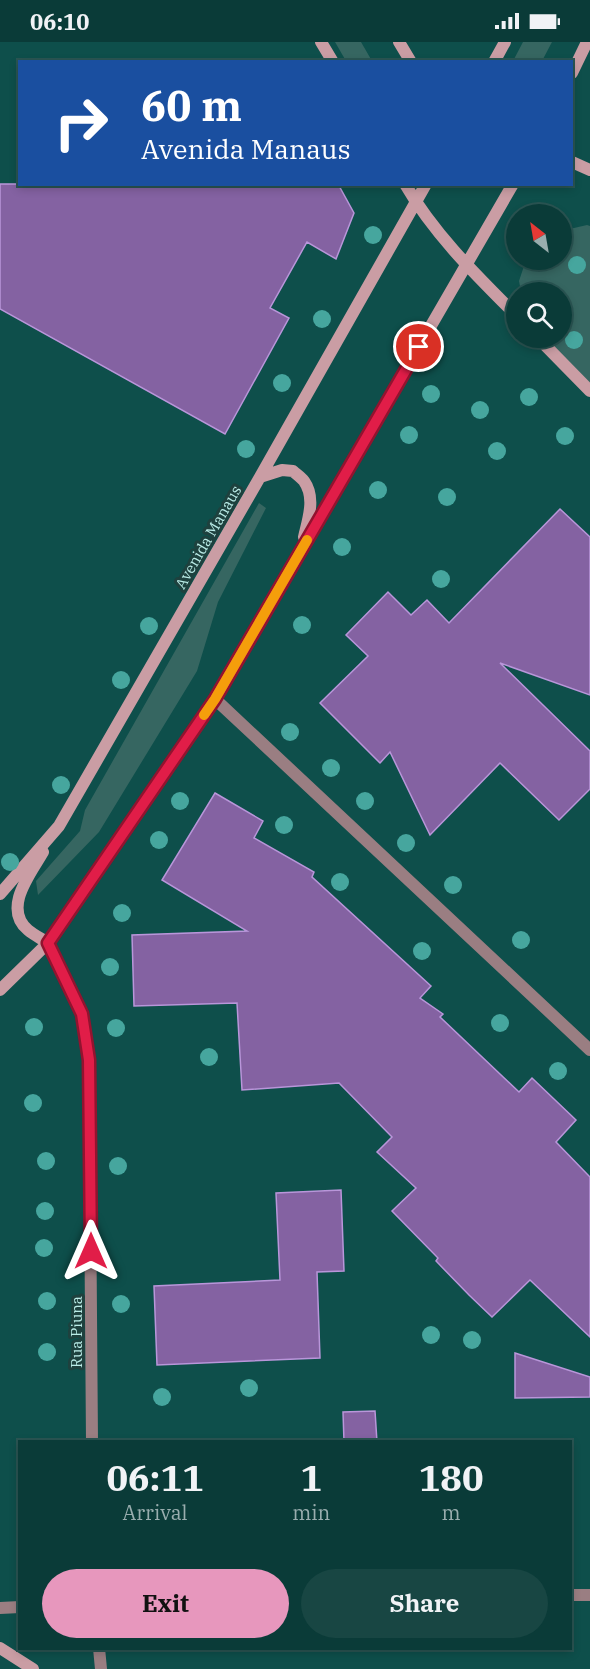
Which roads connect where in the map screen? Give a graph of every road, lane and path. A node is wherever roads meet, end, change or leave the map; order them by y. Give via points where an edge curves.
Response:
1 (321, 42) edge
2 (399, 42) edge
3 (505, 42) edge
4 (587, 42) edge
5 (332, 60) edge
6 (410, 60) edge
7 (495, 60) edge
8 (573, 71) edge
9 (573, 162) edge
10 (590, 170) edge
11 (406, 186) edge
12 (425, 186) edge
13 (512, 186) edge
14 (415, 202) junction
15 (467, 266) junction
16 (506, 305) edge
17 (548, 348) edge
18 (590, 391) edge
19 (260, 477) junction
20 (301, 550) junction
21 (215, 699) junction
22 (59, 826) junction
23 (0, 894) edge
24 (48, 943) junction
25 (0, 990) edge
26 (590, 1050) edge
27 (92, 1440) edge
28 (572, 1595) edge
29 (590, 1595) edge
30 (18, 1607) edge
31 (0, 1608) edge
32 (0, 1648) edge
33 (99, 1650) edge
34 (33, 1669) edge
35 (101, 1669) edge

1 - 5 street
2 - 6 street
3 - 7 street
4 - 8 street
9 - 10 street
11 - 14 street
12 - 14 street, Avenida Manaus
13 - 15 street
14 - 15 street
14 - 19 street, Avenida Manaus
15 - 16 street
15 - 20 street
17 - 18 street
19 - 20 street via 293,471 304,481 310,511
19 - 22 street, Avenida Manaus
20 - 21 street
21 - 24 street
21 - 26 street
22 - 23 street, Avenida Manaus
22 - 24 street via 17,904 26,929
24 - 25 street
24 - 27 street, Rua Piuna via 82,1014 89,1060
28 - 29 street
30 - 31 street
32 - 34 street
33 - 35 street

